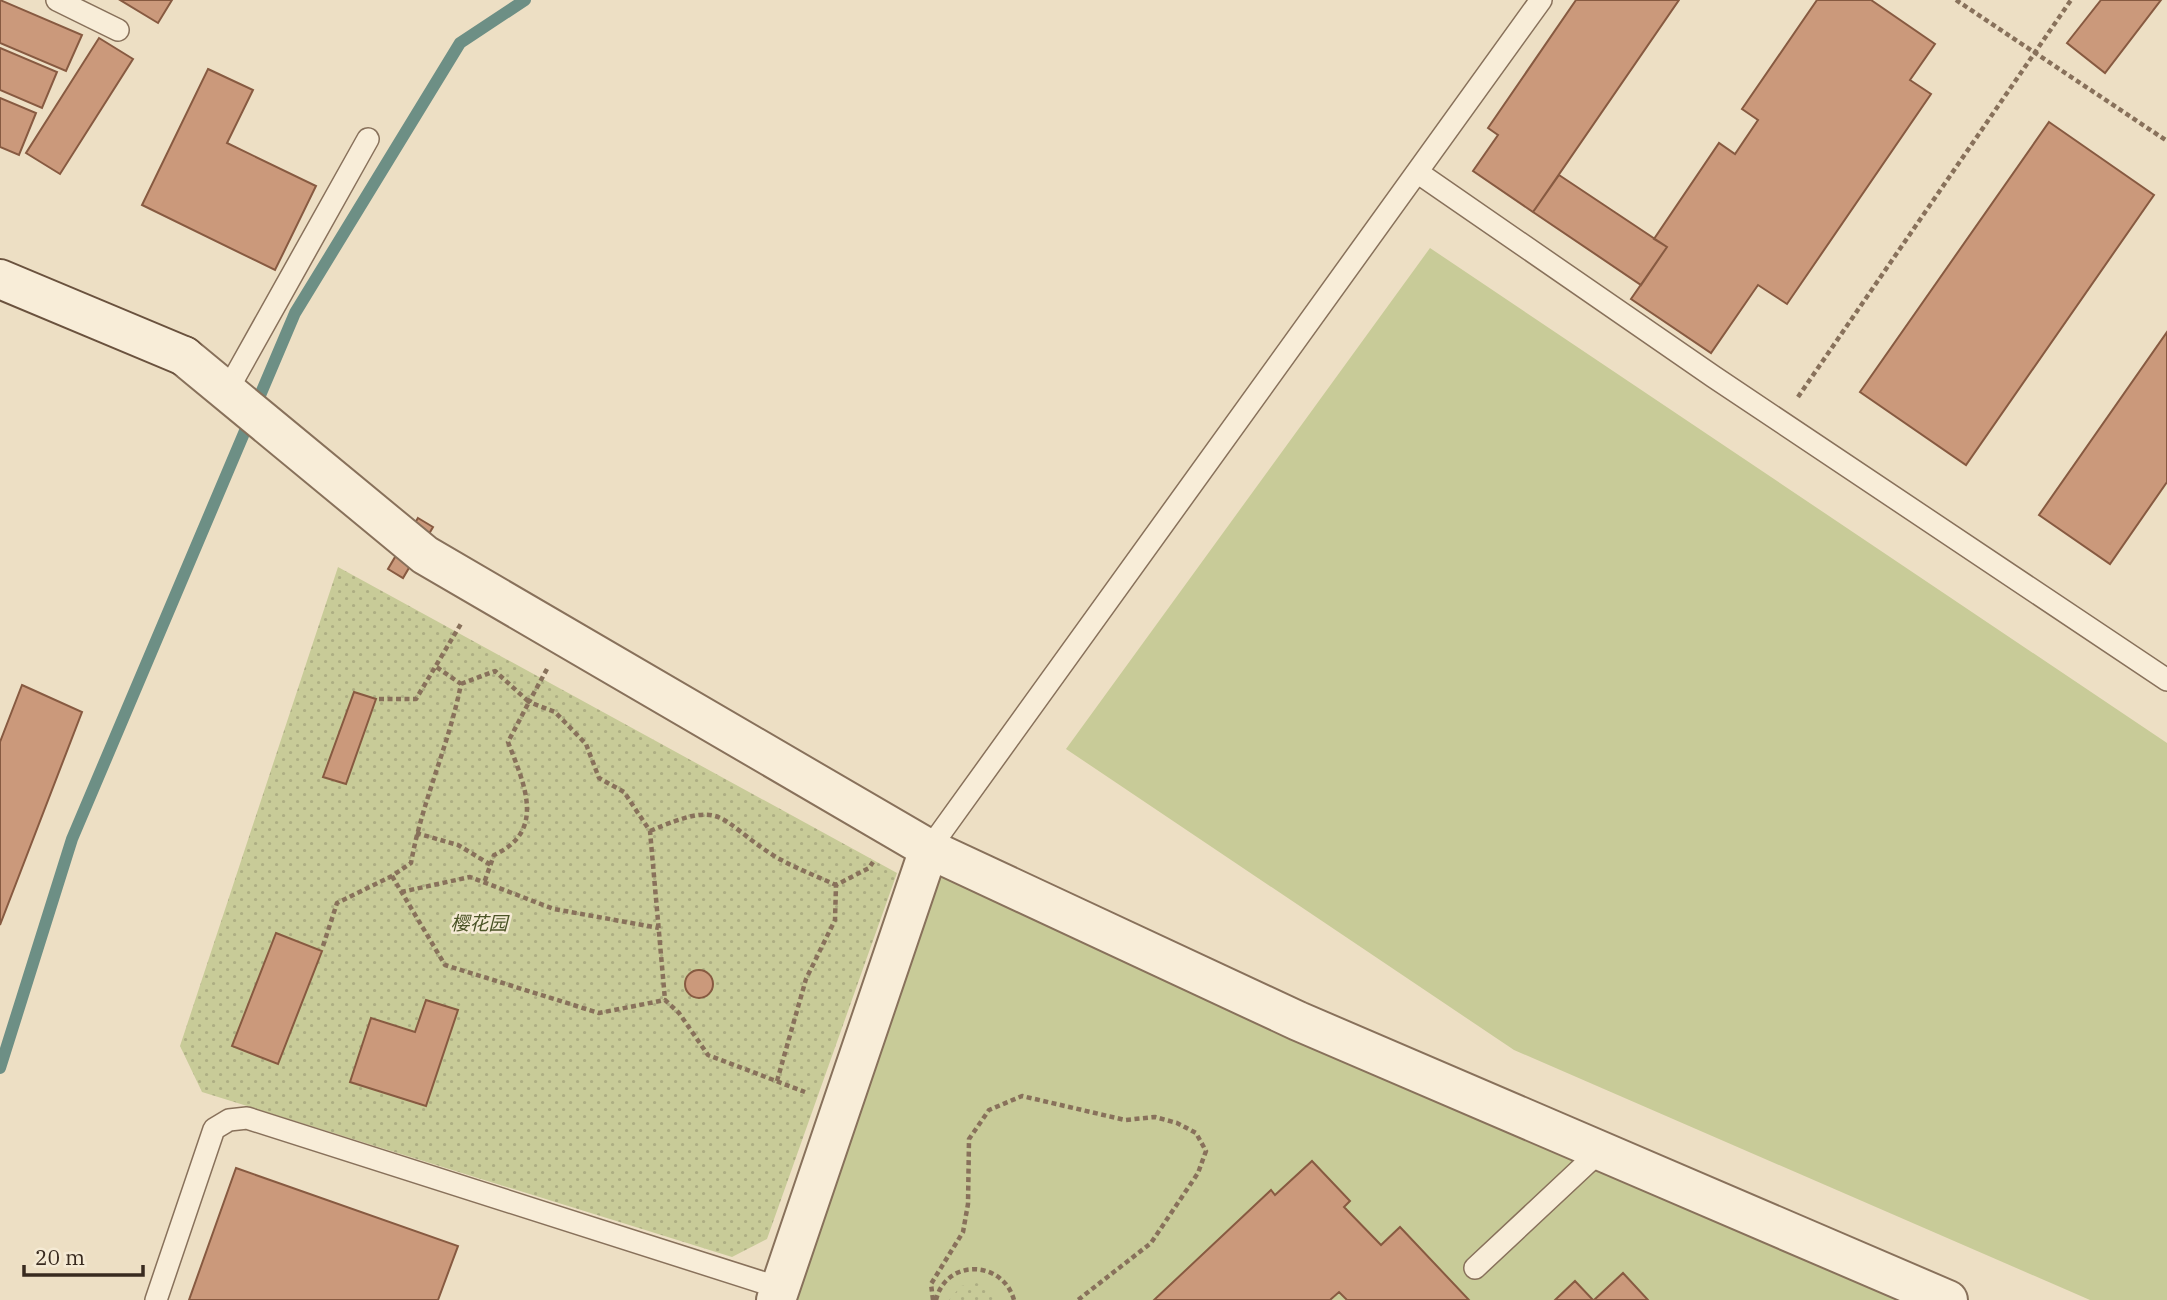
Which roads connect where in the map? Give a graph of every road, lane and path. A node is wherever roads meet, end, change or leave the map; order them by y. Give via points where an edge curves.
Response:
1 (57, 0) edge
2 (1541, 0) edge
3 (1956, 0) edge
4 (2071, 0) edge
5 (118, 30) dead end
6 (2035, 52) junction
7 (368, 139) dead end
8 (2167, 141) edge
9 (1417, 172) junction
10 (0, 279) edge
11 (244, 406) junction
12 (1782, 421) junction
13 (482, 588) junction
14 (565, 637) junction
15 (435, 666) junction
16 (2167, 680) edge
17 (461, 684) junction
18 (379, 699) dead end
19 (528, 702) junction
20 (891, 826) junction
21 (650, 831) junction
22 (416, 833) junction
23 (929, 849) junction
24 (491, 864) junction
25 (392, 876) junction
26 (484, 883) junction
27 (836, 886) junction
28 (401, 891) junction
29 (659, 928) junction
30 (323, 946) dead end
31 (665, 1000) junction
32 (777, 1081) junction
33 (842, 1106) junction
34 (1600, 1151) junction
35 (1475, 1268) dead end
36 (778, 1294) edge
37 (156, 1300) edge
38 (934, 1300) edge
39 (1014, 1300) edge
40 (1078, 1300) edge
41 (1948, 1300) edge

1 - 5 lane
2 - 9 lane
3 - 6 path
4 - 6 path
6 - 8 path
6 - 12 path
7 - 11 lane
9 - 12 lane
9 - 23 lane
10 - 11 street via 184,356
11 - 13 street via 425,555
12 - 16 lane
13 - 14 street
13 - 15 path
14 - 19 path
14 - 20 street
15 - 17 path
15 - 18 path via 416,699
17 - 19 path via 495,671
17 - 22 path via 453,723
19 - 21 path via 555,712 586,744 599,778 624,792
19 - 24 path via 508,743 528,800 523,833 494,855
20 - 23 street
20 - 27 path via 870,868
21 - 27 path via 685,816 723,817 777,857
21 - 29 path
22 - 24 path via 458,845
22 - 25 path via 411,863
23 - 33 street
23 - 34 street via 1298,1021
24 - 26 path
25 - 28 path
25 - 30 path via 337,903
26 - 28 path via 470,877
26 - 29 path via 554,909
27 - 32 path via 835,920 806,979
28 - 31 path via 445,965 599,1013
29 - 31 path
31 - 32 path via 708,1055
32 - 33 path
33 - 36 street
34 - 35 lane
34 - 41 street
36 - 37 lane via 239,1118 214,1129
38 - 39 path via 944,1281 968,1269 994,1273 1005,1281
38 - 40 path via 931,1284 963,1232 969,1139 989,1110 1022,1096 1125,1119 1155,1117 1196,1133 1206,1151 1198,1173 1151,1243

